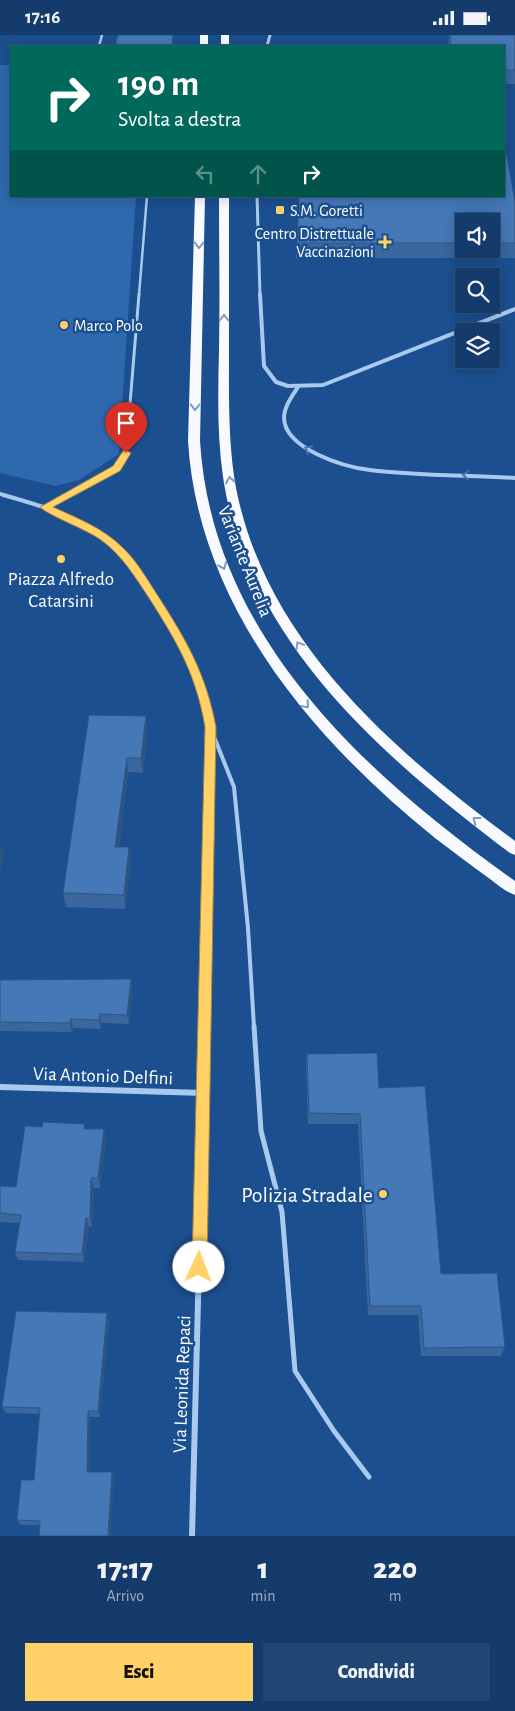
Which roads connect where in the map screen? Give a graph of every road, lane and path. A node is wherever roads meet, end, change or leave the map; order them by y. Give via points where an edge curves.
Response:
1 (147, 197) edge
2 (200, 197) edge
3 (224, 197) edge
4 (257, 197) edge
5 (515, 309) edge
6 (298, 387) junction
7 (515, 478) edge
8 (0, 494) edge
9 (45, 507) junction
10 (210, 727) junction
11 (515, 849) edge
12 (515, 889) edge
13 (0, 1087) edge
14 (204, 1093) junction
15 (369, 1477) dead end
16 (192, 1536) edge

1 - 9 lane via 126,453 116,469
2 -> 12 highway, Variante Aurelia via 195,457 211,537 233,591 256,636 282,675 326,728 405,805
11 -> 3 highway, Variante Aurelia via 406,762 330,685 304,653 258,571 232,496 226,458 223,418
4 - 6 street via 264,366 276,381 288,387
5 - 6 street via 333,382
7 -> 6 street via 369,470 312,452 293,439 285,426 284,416
8 - 9 street, Via Leonida Repaci
9 - 10 street, Via Leonida Repaci via 104,537 136,570 182,641 198,677
10 - 14 street, Via Leonida Repaci
10 - 15 lane via 234,787 248,928 261,1131 282,1212 295,1371
13 - 14 street, Via Antonio Delfini
14 - 16 street, Via Leonida Repaci

